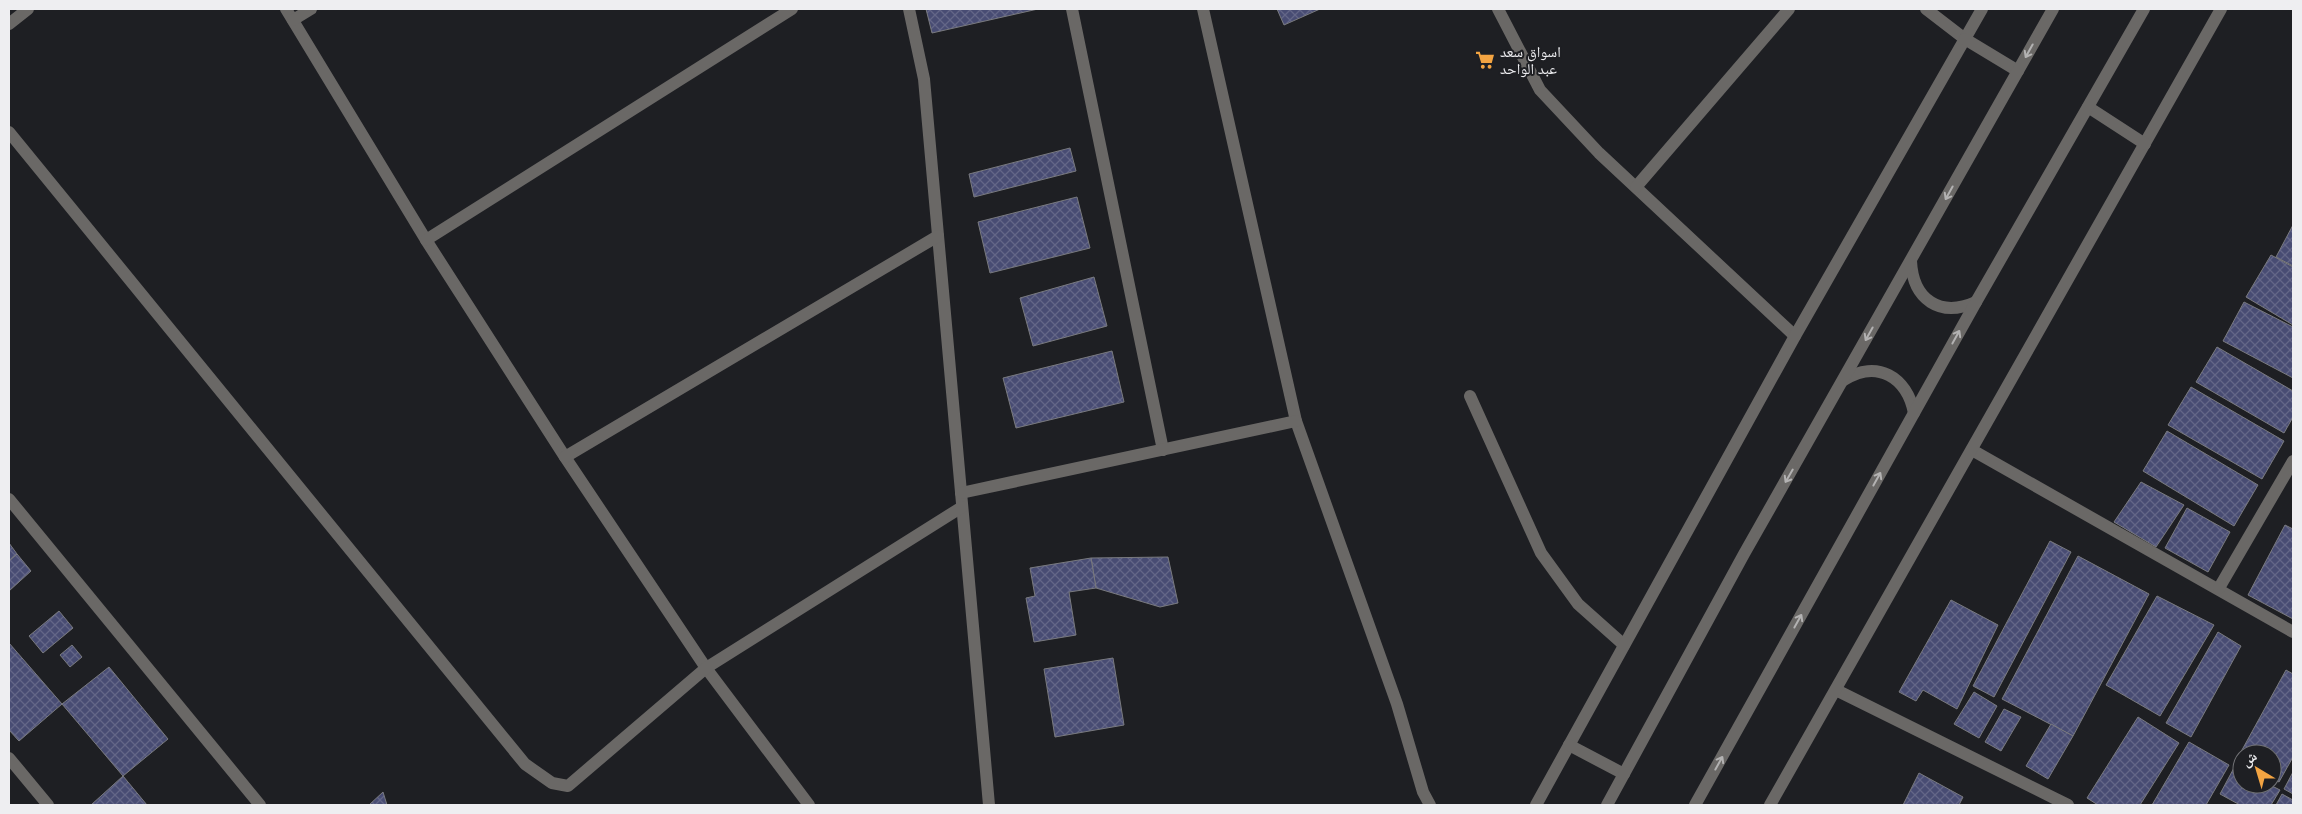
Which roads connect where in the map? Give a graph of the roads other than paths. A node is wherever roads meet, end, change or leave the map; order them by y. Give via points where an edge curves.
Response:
1 (28, 9) edge
2 (311, 9) edge
3 (792, 9) edge
4 (909, 9) edge
5 (1072, 9) edge
6 (1203, 9) edge
7 (1498, 9) edge
8 (1789, 9) edge
9 (1926, 9) edge
10 (1982, 9) edge
11 (2053, 9) edge
12 (2144, 9) edge
13 (2221, 9) edge
14 (290, 14) edge
15 (9, 24) edge
16 (1965, 39) junction
17 (2018, 71) junction
18 (2088, 107) junction
19 (9, 132) edge
20 (2145, 144) junction
21 (1636, 187) junction
22 (938, 236) junction
23 (426, 240) junction
24 (1911, 261) junction
25 (1976, 302) junction
26 (1795, 336) junction
27 (1844, 380) junction
28 (1470, 396) dead end
29 (1914, 414) junction
30 (1296, 421) junction
31 (1163, 450) junction
32 (1972, 450) junction
33 (565, 457) junction
34 (2293, 461) edge
35 (961, 493) junction
36 (9, 499) edge
37 (962, 506) junction
38 (2219, 588) junction
39 (2293, 632) edge
40 (1624, 645) junction
41 (706, 668) junction
42 (1836, 690) junction
43 (1569, 745) junction
44 (9, 758) edge
45 (1624, 774) junction
46 (48, 805) edge
47 (260, 805) edge
48 (809, 805) edge
49 (989, 805) edge
50 (1430, 805) edge
51 (1536, 805) edge
52 (1607, 805) edge
53 (1696, 805) edge
54 (1770, 805) edge
55 (2068, 805) edge

1 - 15 street
2 - 14 street
3 - 23 street
4 - 22 street via 924,79
5 - 31 street
6 - 30 street
7 - 21 street via 1540,90
8 - 21 street
9 - 16 street
10 - 16 street
11 -> 17 street
12 - 18 street
13 - 20 street
14 - 23 street
16 - 17 street
16 - 26 street
17 -> 24 street
18 - 20 street
18 - 25 street
19 - 41 street via 525,764 552,783 568,786
20 - 32 street
21 - 26 street
22 - 33 street
22 - 35 street
23 - 33 street
24 - 25 street via 1915,285 1930,302 1953,309
24 -> 27 street
29 -> 25 street
26 - 40 street
27 - 29 street via 1863,372 1884,373 1905,389
27 -> 45 street
28 - 40 street via 1541,553 1578,604
53 -> 29 street
30 - 31 street
30 - 50 street
31 - 35 street
32 - 38 street
32 - 42 street
33 - 41 street
34 - 38 street
35 - 37 street
36 - 47 street
37 - 41 street
37 - 49 street
38 - 39 street
40 - 43 street
41 - 48 street
42 - 54 street
42 - 55 street
43 - 45 street
43 - 51 street
44 - 46 street
45 - 52 street

